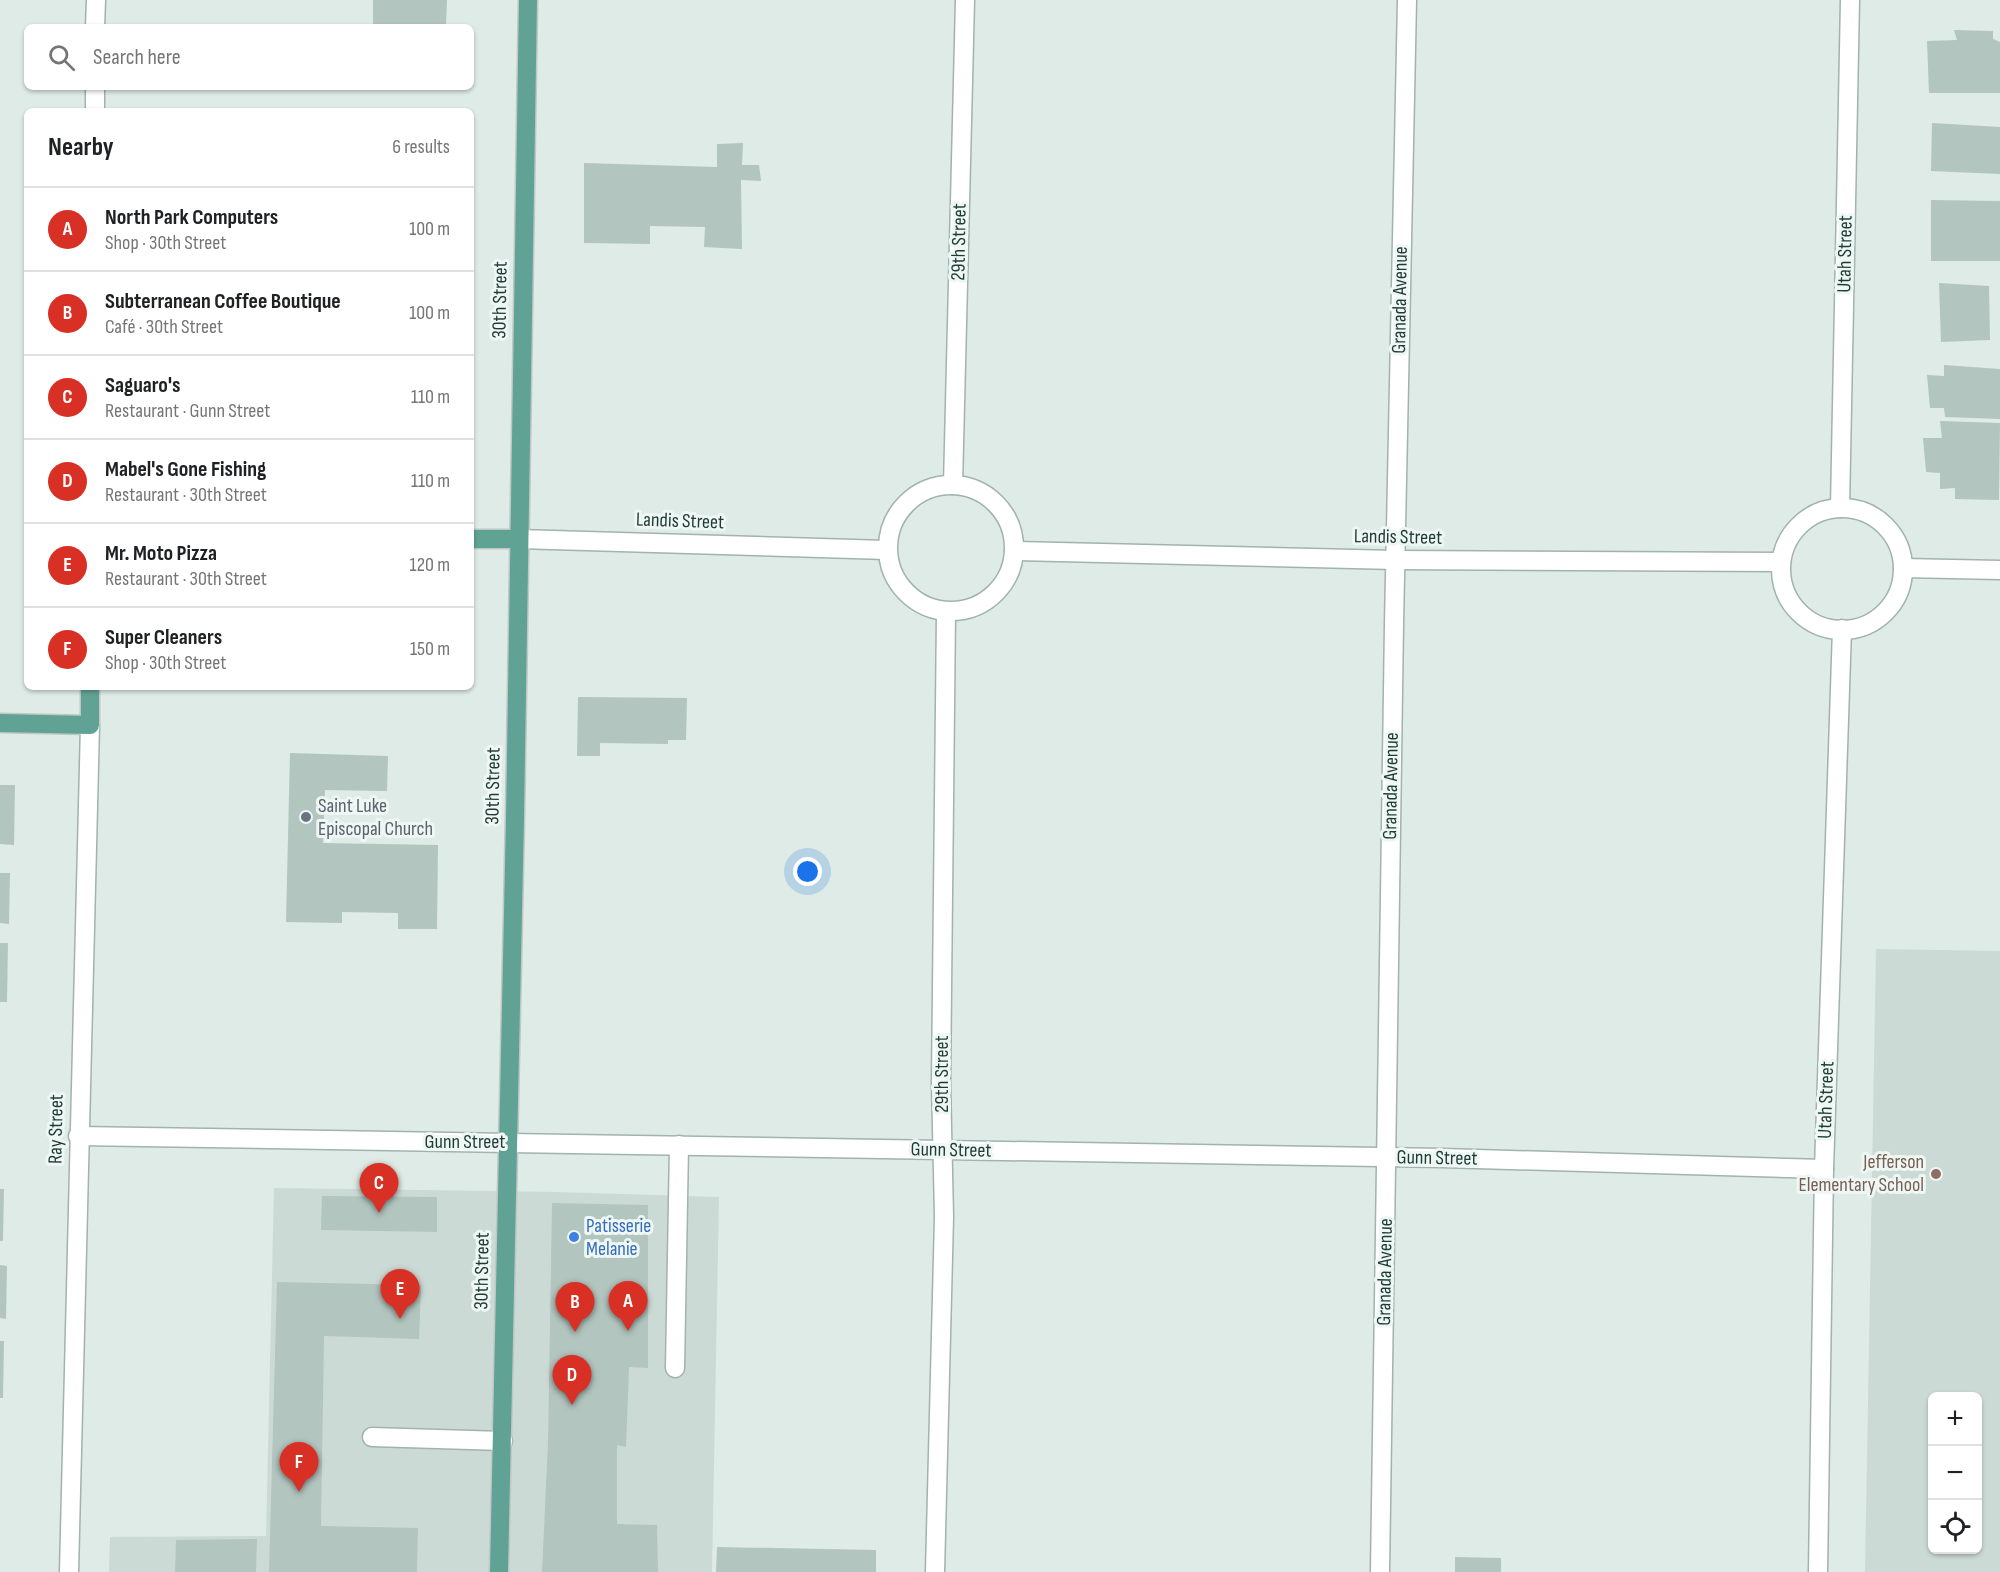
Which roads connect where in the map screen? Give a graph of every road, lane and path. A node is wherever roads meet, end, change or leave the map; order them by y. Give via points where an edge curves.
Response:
1 (96, 0) edge
2 (528, 0) edge
3 (965, 0) edge
4 (1407, 0) edge
5 (1850, 0) edge
6 (95, 24) edge
7 (95, 90) edge
8 (95, 108) edge
9 (953, 484) junction
10 (1840, 507) junction
11 (474, 539) edge
12 (518, 539) junction
13 (887, 550) junction
14 (1014, 551) junction
15 (1395, 560) junction
16 (1781, 562) junction
17 (1903, 568) junction
18 (2000, 570) edge
19 (946, 612) junction
20 (1842, 629) junction
21 (90, 690) edge
22 (0, 723) edge
23 (90, 724) junction
24 (78, 1136) junction
25 (508, 1142) junction
26 (679, 1145) junction
27 (943, 1150) junction
28 (1386, 1157) junction
29 (1824, 1169) junction
30 (675, 1368) dead end
31 (372, 1437) dead end
32 (502, 1441) junction
33 (69, 1572) edge
34 (499, 1572) edge
35 (935, 1572) edge
36 (1380, 1572) edge
37 (1818, 1572) edge

1 - 6 street
2 - 12 main road, 30th Street
3 - 9 street, 29th Street
4 - 15 street, Granada Avenue
5 - 10 street, Utah Street
7 - 8 street
9 - 13 street via 913,496 898,512
9 - 14 street via 973,488 1004,513 1012,531
10 - 16 street via 1802,522 1789,538
10 - 17 street via 1861,510 1878,519 1892,533 1901,551
11 - 12 main road, Landis Street
12 - 13 street, Landis Street
12 - 25 main road, 30th Street
13 - 19 street via 893,576 906,594 924,606
14 - 15 street, Landis Street
14 - 19 street via 1011,570 986,601
15 - 16 street, Landis Street
15 - 28 street, Granada Avenue
16 - 20 street via 1781,578 1788,598 1801,614 1818,625
17 - 18 street
17 - 20 street via 1900,590 1890,607 1876,620
19 - 27 street, 29th Street
20 - 29 street, Utah Street
21 - 23 main road, Ray Street
22 - 23 main road
23 - 24 street, Ray Street
24 - 25 street, Gunn Street
24 - 33 street, Ray Street
25 - 26 street, Gunn Street
25 - 32 main road, 30th Street
26 - 27 street, Gunn Street
26 - 30 street
27 - 28 street, Gunn Street
27 - 35 street, 29th Street
28 - 29 street, Gunn Street
28 - 36 street, Granada Avenue
29 - 37 street, Utah Street
31 - 32 street
32 - 34 main road, 30th Street

